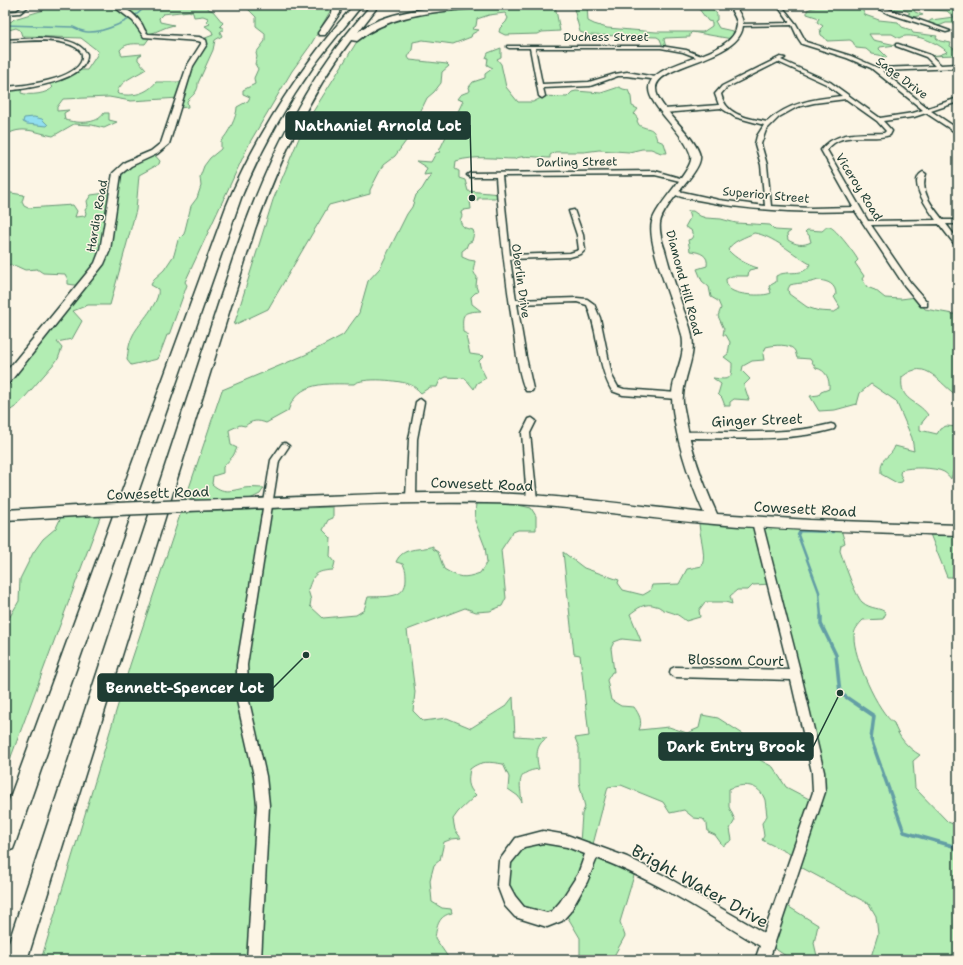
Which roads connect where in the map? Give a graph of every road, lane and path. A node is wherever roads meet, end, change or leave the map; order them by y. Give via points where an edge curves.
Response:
1 (28, 5) edge
2 (115, 5) edge
3 (337, 5) edge
4 (358, 5) edge
5 (375, 5) edge
6 (416, 5) edge
7 (464, 5) edge
8 (484, 5) edge
9 (731, 5) edge
10 (779, 5) edge
11 (873, 5) edge
12 (5, 13) edge
13 (794, 24) junction
14 (740, 25) junction
15 (948, 31) dead end
16 (5, 41) edge
17 (898, 45) dead end
18 (509, 46) dead end
19 (532, 47) junction
20 (338, 52) junction
21 (701, 57) junction
22 (958, 66) edge
23 (940, 67) junction
24 (876, 70) junction
25 (658, 78) junction
26 (539, 86) junction
27 (5, 89) edge
28 (542, 96) dead end
29 (846, 97) junction
30 (958, 100) edge
31 (722, 106) junction
32 (927, 110) junction
33 (664, 112) junction
34 (879, 120) junction
35 (272, 123) junction
36 (768, 124) junction
37 (958, 132) edge
38 (923, 174) dead end
39 (470, 175) dead end
40 (499, 175) junction
41 (684, 180) junction
42 (674, 192) junction
43 (768, 208) junction
44 (857, 209) junction
45 (572, 211) dead end
46 (942, 222) junction
47 (958, 222) edge
48 (867, 223) junction
49 (958, 245) edge
50 (507, 257) junction
51 (513, 302) junction
52 (924, 304) dead end
53 (5, 380) edge
54 (529, 389) dead end
55 (677, 396) junction
56 (420, 402) dead end
57 (532, 421) dead end
58 (831, 427) dead end
59 (684, 435) junction
60 (285, 446) dead end
61 (411, 497) junction
62 (532, 500) junction
63 (269, 504) junction
64 (5, 515) edge
65 (713, 519) junction
66 (757, 522) junction
67 (958, 530) edge
68 (675, 672) dead end
69 (796, 675) junction
70 (5, 841) edge
71 (593, 850) junction
72 (768, 943) junction
73 (14, 960) edge
74 (254, 960) edge
75 (762, 960) edge

1 - 12 street via 18,12
2 - 53 street, Hardig Road via 140,25 146,36 198,38 204,41 204,44 189,70 165,144 128,164 117,173 105,250 99,264
3 - 35 highway via 336,13 295,75
4 - 35 highway via 317,55
5 - 20 highway
6 - 7 highway
8 - 20 highway via 413,14 385,21 363,32 350,45
9 - 14 street
10 - 13 street, Sage Drive
11 - 15 street
13 - 14 street
13 - 24 street, Sage Drive via 804,43 863,62
14 - 21 street via 735,37 728,44
16 - 27 street via 65,43 80,49 85,57 78,69 57,79 38,85
17 - 23 street via 928,56
18 - 19 street, Duchess Street
19 - 21 street, Duchess Street via 661,47
19 - 26 street
20 - 73 highway via 282,147 250,224
21 - 25 street via 667,71
22 - 23 street
23 - 24 street
24 - 32 street, Sage Drive
25 - 26 street via 627,74 590,84
25 - 33 street, Diamond Hill Road via 652,89 654,98
26 - 28 street
29 - 31 street, Viceroy Road via 822,79 781,59 720,90 718,94
29 - 34 street, Viceroy Road
29 - 36 street via 798,104 781,112
30 - 32 street
31 - 33 street
31 - 36 street via 742,118
32 - 34 street via 914,115
32 - 37 street, Sage Drive
33 - 41 street, Diamond Hill Road via 686,137 696,157 694,166
34 - 44 street, Viceroy Road via 889,131 888,134 839,138 826,144 824,150
35 - 70 highway via 242,182 223,228
36 - 43 street via 758,142 765,170
38 - 46 street via 920,181 921,189
39 - 40 street, Darling Street
40 - 41 street, Darling Street via 655,173
40 - 50 street, Oberlin Drive
41 - 42 street, Diamond Hill Road
42 - 43 street, Superior Street via 724,204
42 - 55 street, Diamond Hill Road via 662,208 656,223 661,253 687,336 688,351
43 - 44 street, Superior Street
44 - 48 street, Viceroy Road
45 - 50 street via 580,235 582,250 579,253
46 - 47 street
46 - 48 street
46 - 49 street
48 - 52 street, Viceroy Road
50 - 51 street, Oberlin Drive
51 - 54 street, Oberlin Drive via 521,359
51 - 55 street via 576,300 590,304 596,318 608,376 615,389 623,392
55 - 59 street, Diamond Hill Road
56 - 61 street via 413,439
57 - 62 street via 526,433
58 - 59 street, Ginger Street via 778,434
59 - 65 street, Diamond Hill Road via 699,488
60 - 63 street via 275,460
61 - 62 street, Cowesett Road
61 - 63 street, Cowesett Road
62 - 65 street, Cowesett Road
63 - 64 street, Cowesett Road, bridge
63 - 74 street via 244,650 241,685 260,776 263,805
65 - 66 street, Cowesett Road
66 - 67 street, Cowesett Road
66 - 69 street
68 - 69 street, Blossom Court
69 - 72 street via 818,772 819,792
71 - 71 street, Bright Water Drive via 567,841 543,837 520,842 505,861 503,885 510,901 520,912 547,920 557,916 583,878
71 - 72 street, Bright Water Drive via 659,879
72 - 75 street

